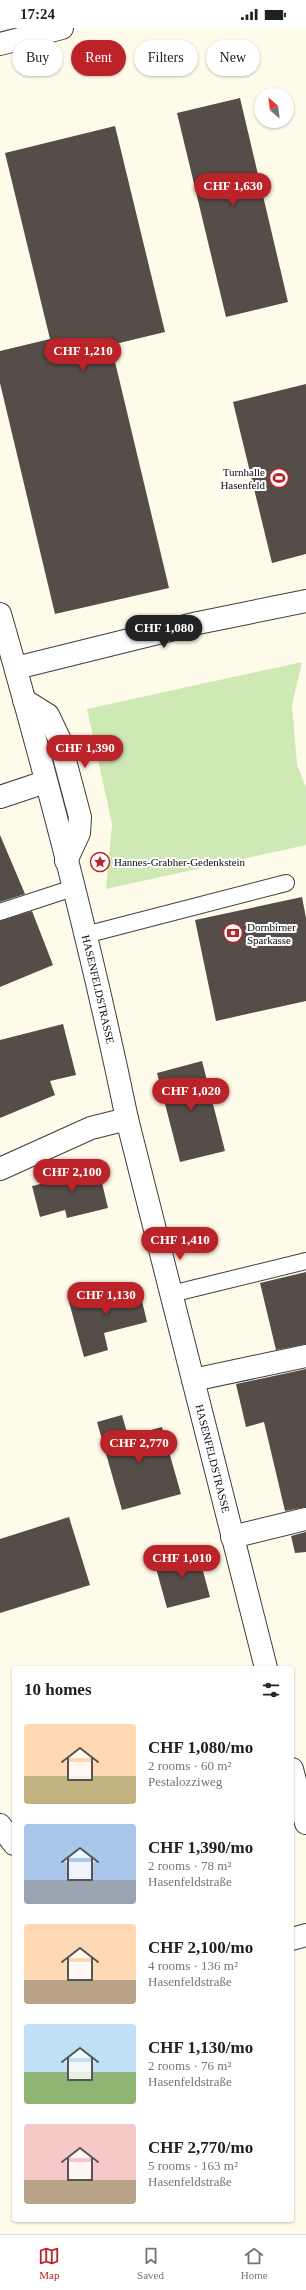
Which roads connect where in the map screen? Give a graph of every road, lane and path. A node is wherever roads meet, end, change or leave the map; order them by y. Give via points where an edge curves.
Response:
1 (62, 28) edge
2 (0, 44) edge
3 (306, 601) edge
4 (0, 614) edge
5 (16, 668) junction
6 (24, 700) junction
7 (45, 782) junction
8 (0, 797) edge
9 (66, 861) junction
10 (286, 883) dead end
11 (74, 888) junction
12 (0, 912) edge
13 (85, 935) junction
14 (127, 1119) junction
15 (0, 1169) edge
16 (306, 1261) edge
17 (171, 1294) junction
18 (306, 1356) edge
19 (193, 1380) junction
20 (306, 1519) edge
21 (232, 1537) junction
22 (265, 1666) edge
23 (294, 1777) edge
24 (306, 1823) edge
25 (0, 1825) edge
26 (12, 1841) edge
27 (306, 1935) edge
28 (294, 1938) edge

1 - 2 street
3 - 5 street via 198,623
4 - 5 street, HASENFELDSTRASSE
5 - 6 street, HASENFELDSTRASSE
6 - 7 street, HASENFELDSTRASSE
6 - 9 street via 48,715 61,746 80,817 80,832
7 - 8 street
7 - 9 street, HASENFELDSTRASSE
9 - 11 street, HASENFELDSTRASSE
10 - 13 lane
11 - 12 lane
11 - 13 street, HASENFELDSTRASSE
13 - 14 street, HASENFELDSTRASSE
14 - 15 street via 91,1128
14 - 17 street, HASENFELDSTRASSE
16 - 17 lane
17 - 19 street, HASENFELDSTRASSE
18 - 19 street
19 - 21 street, HASENFELDSTRASSE
20 - 21 street
21 - 22 street, HASENFELDSTRASSE
23 - 24 street
25 - 26 street
27 - 28 street

